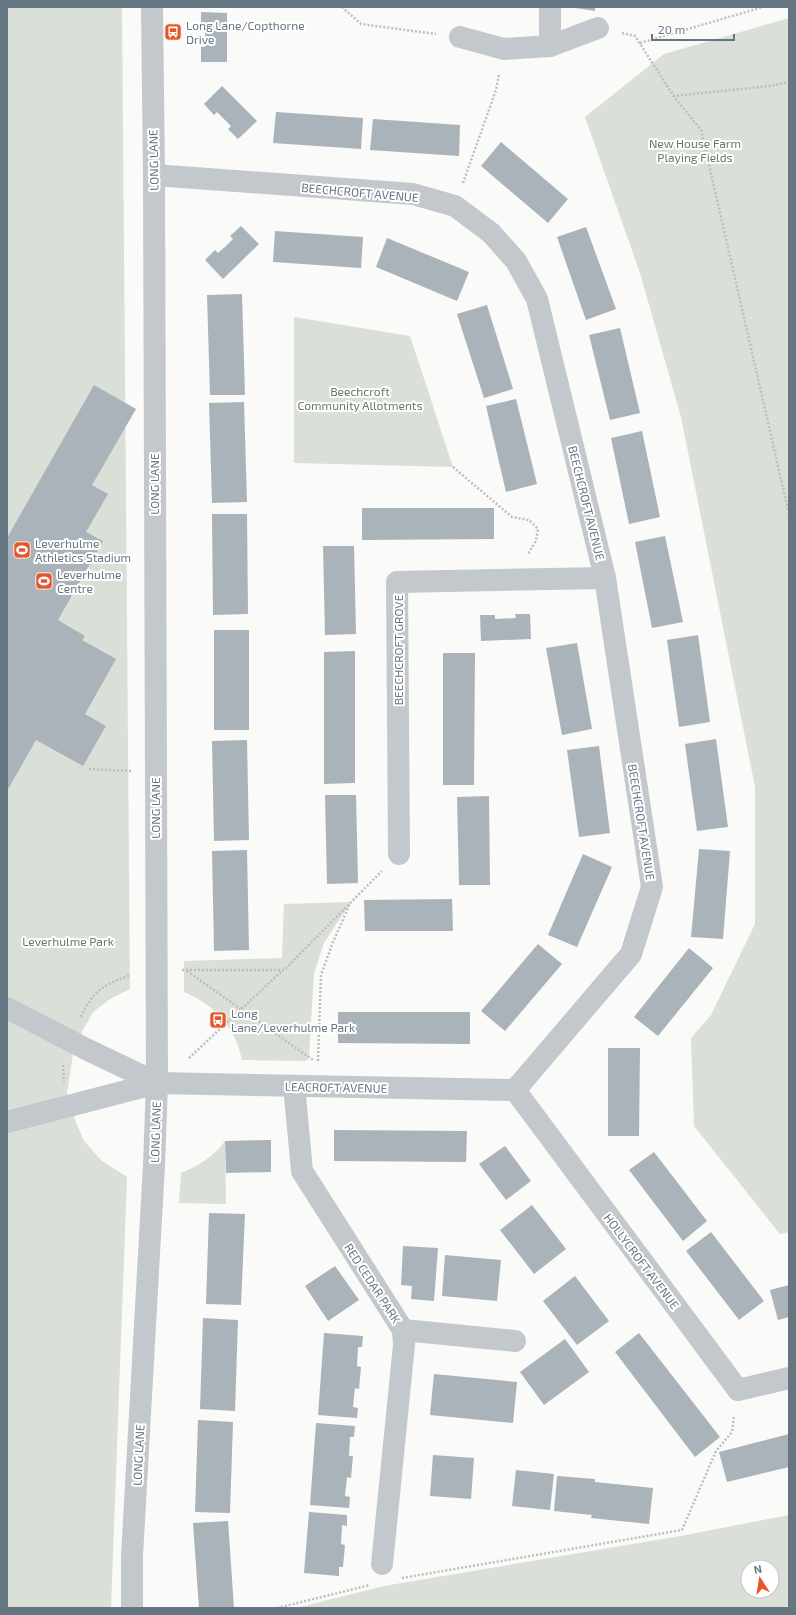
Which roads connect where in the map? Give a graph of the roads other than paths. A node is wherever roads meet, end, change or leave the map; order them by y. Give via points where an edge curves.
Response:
1 (152, 7) edge
2 (550, 7) edge
3 (598, 28) road end
4 (460, 37) road end
5 (550, 46) junction
6 (154, 175) junction
7 (605, 578) junction
8 (399, 854) road end
9 (7, 1008) edge
10 (159, 1083) junction
11 (294, 1086) junction
12 (515, 1090) junction
13 (7, 1122) edge
14 (403, 1330) junction
15 (515, 1340) dead end
16 (789, 1378) edge
17 (379, 1573) road end
18 (132, 1608) edge

1 - 6 street, LONG LANE
2 - 5 street
3 - 5 street
4 - 5 street via 504,49
6 - 7 street, BEECHCROFT AVENUE via 413,194 455,206 491,233 516,261 537,300
6 - 10 street, LONG LANE via 156,971
7 - 8 street, BEECHCROFT GROVE via 397,582
7 - 12 street, BEECHCROFT AVENUE via 652,887 631,954
9 - 10 street
10 - 11 street, LEACROFT AVENUE
10 - 13 street
10 - 18 street, LONG LANE via 132,1556
11 - 12 street, LEACROFT AVENUE
11 - 14 street, RED CEDAR PARK via 302,1171
12 - 16 street, HOLLYCROFT AVENUE via 738,1390
14 - 15 street
14 - 17 street, RED CEDAR PARK via 404,1345

